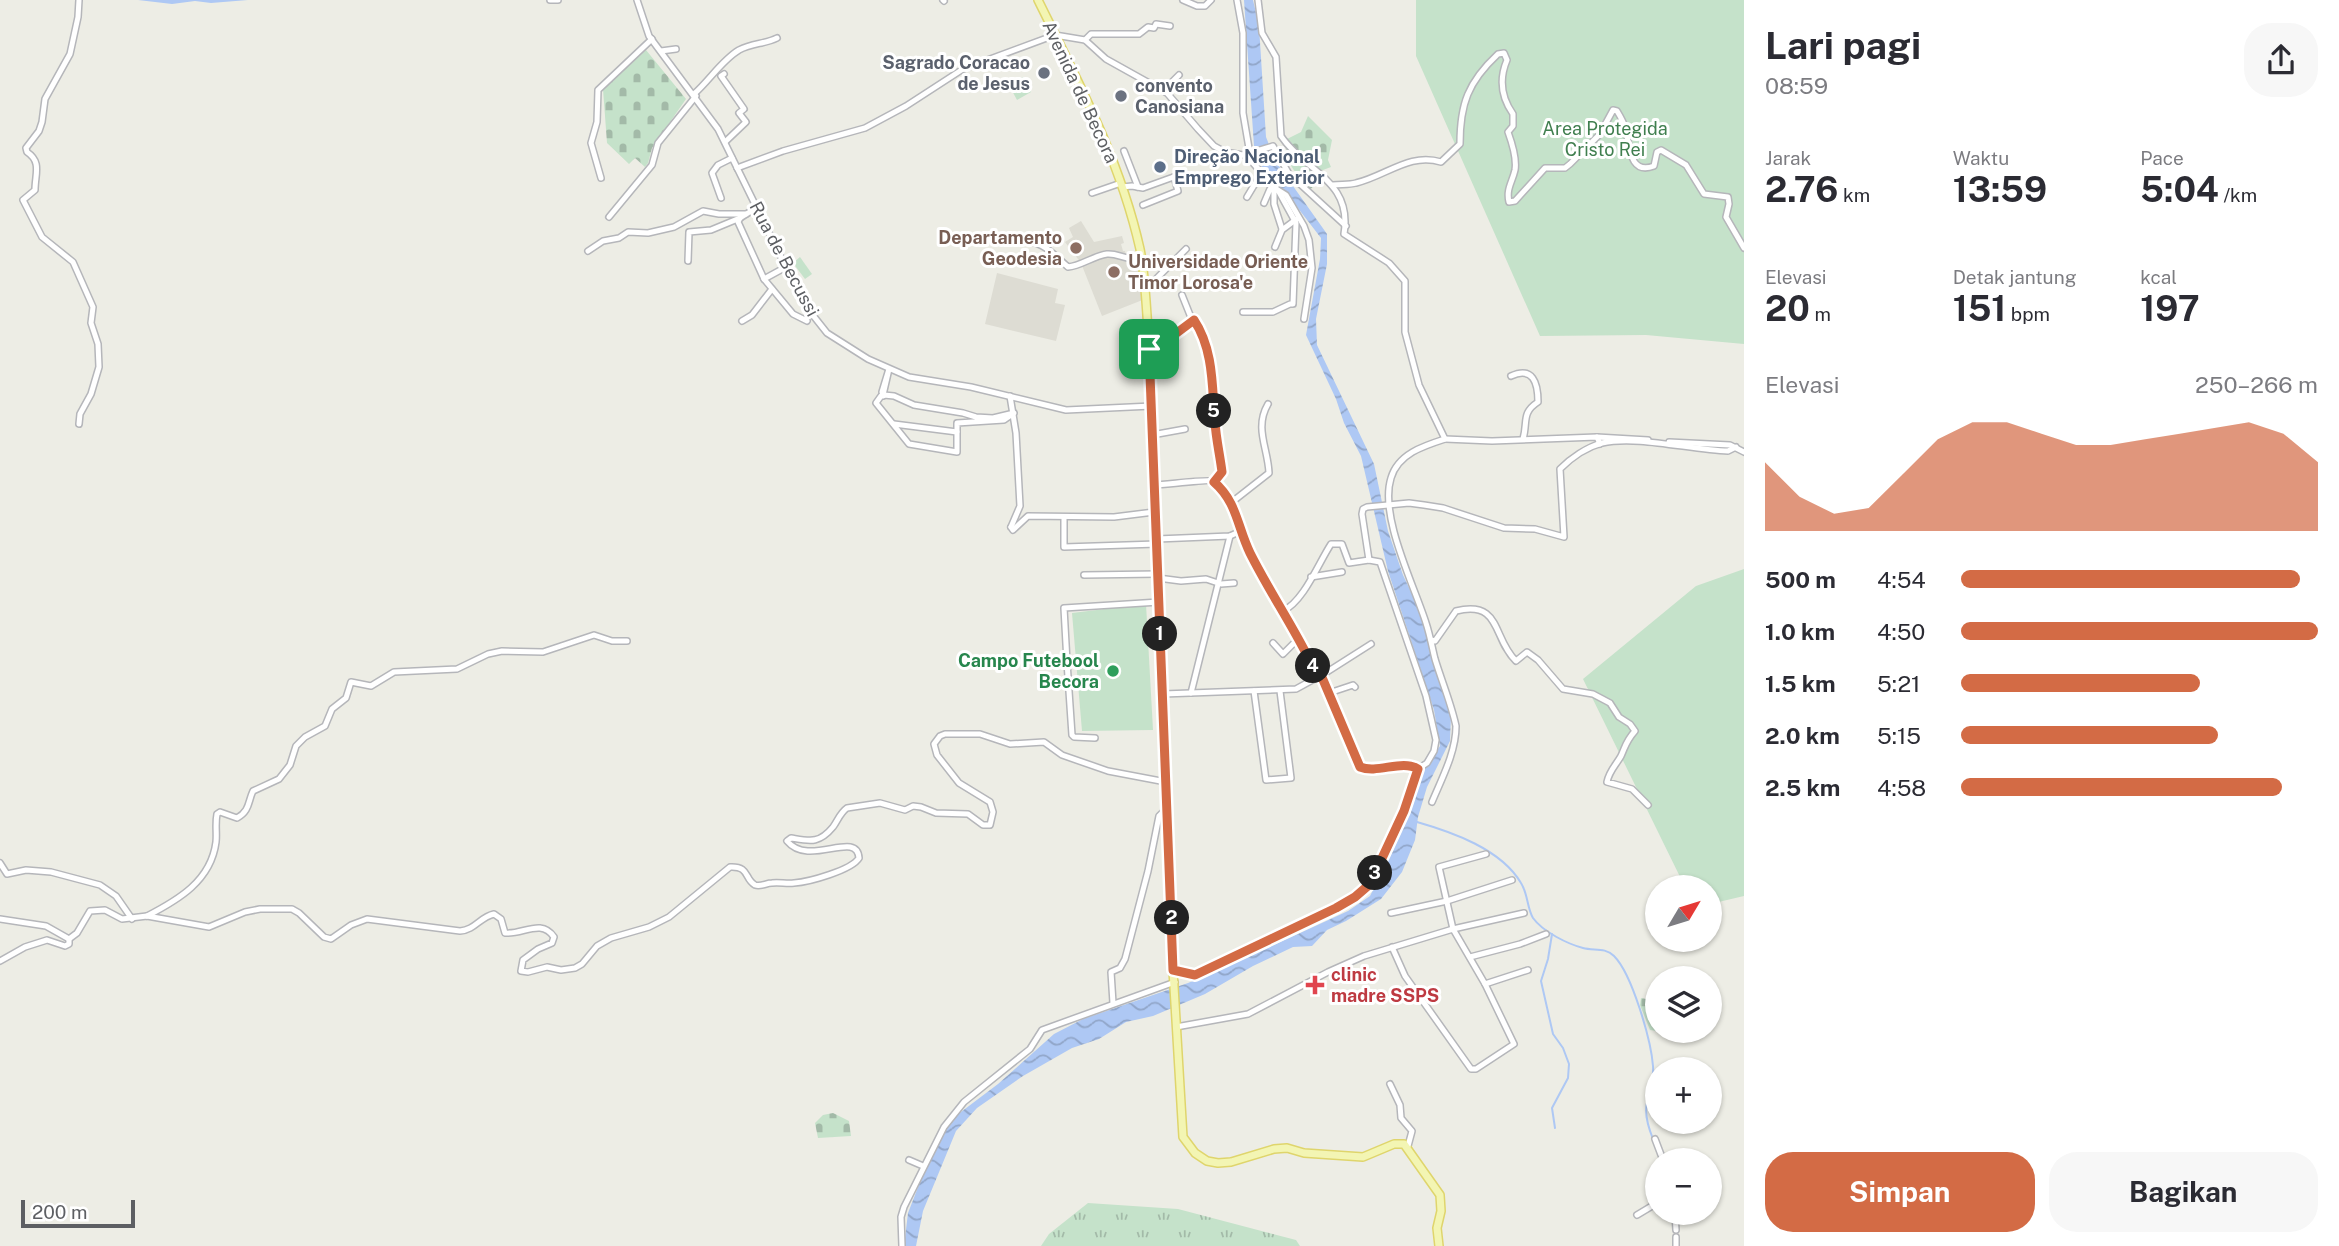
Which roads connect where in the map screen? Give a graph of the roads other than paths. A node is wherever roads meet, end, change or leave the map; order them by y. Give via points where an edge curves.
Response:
1 (79, 0) edge
2 (550, 0) edge
3 (558, 0) edge
4 (637, 0) edge
5 (1038, 0) edge
6 (1183, 0) edge
7 (1211, 0) edge
8 (1237, 0) edge
9 (1258, 0) edge
10 (1170, 26) dead end
11 (1055, 35) junction
12 (777, 38) dead end
13 (652, 39) junction
14 (1086, 40) junction
15 (676, 49) dead end
16 (661, 51) junction
17 (724, 74) dead end
18 (1180, 75) dead end
19 (1167, 93) junction
20 (695, 95) junction
21 (725, 142) junction
22 (1124, 151) dead end
23 (1250, 154) junction
24 (732, 158) junction
25 (737, 168) junction
26 (1262, 172) junction
27 (601, 178) dead end
28 (1121, 185) junction
29 (1333, 185) junction
30 (1138, 187) junction
31 (1092, 193) dead end
32 (1247, 197) dead end
33 (721, 198) dead end
34 (1264, 203) dead end
35 (1143, 205) dead end
36 (756, 208) junction
37 (743, 216) junction
38 (609, 217) dead end
39 (1297, 219) junction
40 (1346, 226) junction
41 (1282, 229) junction
42 (1027, 241) dead end
43 (1275, 247) dead end
44 (1744, 248) edge
45 (1186, 249) dead end
46 (588, 251) dead end
47 (1141, 258) junction
48 (688, 261) dead end
49 (786, 267) junction
50 (764, 279) junction
51 (1144, 284) junction
52 (772, 289) junction
53 (1182, 295) dead end
54 (1243, 312) dead end
55 (1304, 319) dead end
56 (1194, 320) junction
57 (742, 321) dead end
58 (807, 321) dead end
59 (1149, 349) junction
60 (1511, 376) dead end
61 (1010, 396) junction
62 (1268, 404) dead end
63 (1152, 406) junction
64 (1014, 413) junction
65 (79, 424) dead end
66 (893, 424) junction
67 (1185, 429) dead end
68 (957, 432) junction
69 (1152, 435) junction
70 (1445, 439) junction
71 (1523, 439) junction
72 (1599, 441) junction
73 (1744, 452) edge
74 (1214, 482) junction
75 (1154, 485) junction
76 (1232, 502) junction
77 (1386, 505) junction
78 (1154, 512) junction
79 (1064, 517) junction
80 (1241, 531) junction
81 (1230, 536) junction
82 (1157, 541) junction
83 (1369, 560) junction
84 (1342, 572) dead end
85 (1084, 575) dead end
86 (1158, 576) junction
87 (1311, 577) junction
88 (1234, 583) dead end
89 (1218, 584) junction
90 (1159, 603) junction
91 (1283, 611) junction
92 (1299, 638) junction
93 (1431, 640) junction
94 (627, 641) dead end
95 (1273, 643) dead end
96 (1371, 644) dead end
97 (1067, 662) junction
98 (1057, 664) dead end
99 (1321, 675) junction
100 (1355, 687) dead end
101 (1254, 691) junction
102 (1280, 691) junction
103 (1191, 693) junction
104 (1329, 693) junction
105 (1163, 694) junction
106 (1095, 738) dead end
107 (1418, 769) junction
108 (1166, 782) junction
109 (1432, 802) dead end
110 (1648, 805) dead end
111 (1166, 809) junction
112 (1486, 854) dead end
113 (0, 863) edge
114 (1512, 880) dead end
115 (1447, 901) junction
116 (1391, 913) dead end
117 (1524, 913) dead end
118 (147, 916) junction
119 (0, 919) edge
120 (132, 919) junction
121 (1453, 929) junction
122 (1546, 934) dead end
123 (69, 939) junction
124 (1392, 947) junction
125 (1470, 957) junction
126 (0, 961) edge
127 (1173, 970) junction
128 (1528, 970) dead end
129 (1485, 984) junction
130 (1175, 985) junction
131 (1113, 1003) junction
132 (1176, 1024) junction
133 (1390, 1084) dead end
134 (1655, 1139) dead end
135 (1408, 1146) junction
136 (1658, 1148) edge
137 (909, 1160) dead end
138 (923, 1166) junction
139 (1645, 1210) edge
140 (1637, 1215) dead end
141 (1676, 1225) edge
142 (1676, 1230) dead end
143 (1676, 1237) dead end
144 (902, 1246) edge
145 (1438, 1246) edge
146 (1676, 1246) edge

1 - 65 street via 70,54 46,99 39,131 26,148 38,167 36,190 23,200 42,237 73,262 93,307 91,323 99,368
2 - 3 street
4 - 13 street, Rua de Becussi
5 - 11 main road, Avenida de Becora
6 - 7 street via 1205,6
8 - 23 street via 1243,33 1243,113
9 - 29 street via 1262,33 1276,57 1281,136
10 - 14 street via 1156,24 1139,34 1091,34
11 - 14 street
11 - 25 street via 963,69 865,128
11 - 28 main road, Avenida de Becora via 1087,97
12 - 20 street via 736,52
13 - 16 street, Rua de Becussi
13 - 27 street via 598,90 592,143
14 - 19 street via 1106,59
15 - 16 street
16 - 20 street, Rua de Becussi
17 - 21 street via 721,76 744,109 739,113 746,121
18 - 19 street
19 - 23 street via 1214,146 1237,156
20 - 21 street, Rua de Becussi
20 - 38 street via 658,143 652,165
21 - 24 street, Rua de Becussi
22 - 30 street
23 - 26 street
23 - 40 street via 1273,146 1289,174
24 - 25 street, Rua de Becussi
24 - 33 street via 712,173
25 - 36 street, Rua de Becussi
26 - 32 street
26 - 39 street via 1286,195
28 - 30 street
28 - 31 street
28 - 47 main road, Avenida de Becora
29 - 40 street
29 - 44 street via 1355,184 1409,161 1430,158 1441,162 1460,144 1460,123 1472,82 1492,59 1504,53 1502,86 1505,103 1514,114 1508,132 1516,168 1507,192 1509,202 1545,167 1570,164 1597,138 1613,110 1624,122 1632,160 1638,166 1654,166 1661,150 1686,165 1704,194 1728,197 1726,217
30 - 35 street via 1176,176 1178,191
34 - 41 street via 1270,190 1274,191
36 - 37 street
36 - 49 street, Rua de Becussi
37 - 46 street via 703,211 678,226 628,232 603,240
37 - 48 street via 711,230 688,233
37 - 50 street via 738,224
39 - 41 street
39 - 54 street via 1293,304 1273,312
39 - 55 street via 1310,240 1312,268
40 - 70 street via 1345,234 1389,263 1405,281 1405,332 1419,385
41 - 43 street
42 - 47 street via 1050,250 1068,267 1101,255 1127,261
45 - 51 street via 1155,280
47 - 51 main road, Avenida de Becora
49 - 50 street
49 - 61 street, Rua de Becussi via 810,313 827,333 849,348 909,377
50 - 52 street
51 - 59 main road, Avenida de Becora
52 - 57 street
52 - 58 street via 796,317
53 - 56 street
56 - 59 street
56 - 74 street via 1213,374 1222,472
59 - 63 main road, Avenida de Becora
60 - 71 street via 1529,374 1538,397 1527,412
61 - 63 street, Rua de Becussi via 1066,411
61 - 64 street
62 - 76 street via 1261,423 1269,473
63 - 69 main road, Avenida de Becora
64 - 66 street via 976,417 883,395 876,404
64 - 68 street via 1004,420 957,423
64 - 79 street via 1020,506 1011,527 1013,530 1028,516
66 - 68 street
66 - 68 street via 909,444 957,452
67 - 69 street
69 - 75 main road, Avenida de Becora
70 - 71 street
70 - 77 street via 1413,450 1398,465 1391,476
71 - 72 street
72 - 73 street via 1728,451 1736,447
72 - 77 street via 1560,469 1564,537 1535,529 1504,528 1443,508
74 - 75 street
74 - 76 street
75 - 78 main road, Avenida de Becora
76 - 80 street
77 - 83 street via 1363,509
77 - 93 street
78 - 79 street
78 - 82 main road, Avenida de Becora
79 - 82 street via 1064,547
80 - 81 street
80 - 91 street
81 - 82 street
81 - 89 street
82 - 86 main road, Avenida de Becora
83 - 87 street via 1349,564 1342,544 1331,544
83 - 107 street via 1380,562 1383,568 1426,696 1436,740 1427,763
84 - 87 street
85 - 86 street
86 - 89 street
86 - 90 main road, Avenida de Becora
87 - 91 street via 1302,594
88 - 89 street
89 - 103 street
90 - 97 street via 1064,608
90 - 105 main road, Avenida de Becora
91 - 92 street
92 - 95 street via 1283,654
92 - 99 street
93 - 109 street via 1456,726
93 - 110 street via 1435,641 1456,611 1481,610 1498,627 1516,660 1527,652 1563,689 1593,694 1610,703 1635,731 1607,782 1632,789
94 - 118 street via 593,635 543,652 495,652 457,669 394,672 371,686 351,682 346,698 332,709 325,726 296,746 279,779 253,791 241,816 217,814 211,858 198,881 176,901
96 - 99 street
97 - 98 street
97 - 106 street via 1072,735
99 - 102 street via 1296,689
99 - 104 street
100 - 104 street
101 - 102 street
101 - 102 street via 1266,780 1291,778
101 - 103 street
103 - 105 street
104 - 107 street via 1360,767 1409,765
105 - 108 main road, Avenida de Becora
107 - 127 street via 1404,811 1365,891 1204,972 1195,975
108 - 111 main road, Avenida de Becora
108 - 118 street via 1108,771 1062,755 1044,742 1010,744 979,734 945,734 934,744 937,755 959,783 990,802 990,825 968,814 936,813 913,806 905,810 880,803 847,808 820,838 787,841 816,853 854,847 859,858 852,866 795,883 760,886 747,872 730,867 669,918 611,938 592,950 582,964 566,970 521,971 523,960 552,943 554,937 540,927 505,933 501,919 494,914 465,931 367,919 331,939 292,909 245,912 209,927
111 - 127 main road, Avenida de Becora
111 - 131 street via 1159,816 1125,959 1121,968 1111,972
112 - 115 street via 1439,867
113 - 120 street via 7,874 51,872 100,885 116,896
114 - 115 street
115 - 116 street
115 - 121 street
117 - 121 street
118 - 120 street
119 - 123 street via 46,926
120 - 123 street via 100,909 90,911
121 - 124 street
121 - 125 street
122 - 125 street
123 - 126 street via 65,946 52,940 36,943
124 - 129 street via 1405,976 1472,1070 1514,1044
124 - 132 street via 1328,972 1248,1014
125 - 129 street
127 - 130 main road, Avenida de Becora
128 - 129 street
130 - 131 street
130 - 132 main road, Avenida de Becora
131 - 138 street via 1042,1030 1023,1055 964,1102
132 - 135 main road, Avenida de Becora via 1183,1136 1207,1161 1226,1163 1287,1148 1363,1157 1394,1144
133 - 135 street via 1401,1118 1412,1131
134 - 136 street
135 - 145 main road via 1440,1195
137 - 138 street
138 - 144 street via 901,1217
139 - 140 street
141 - 142 street
143 - 146 street

